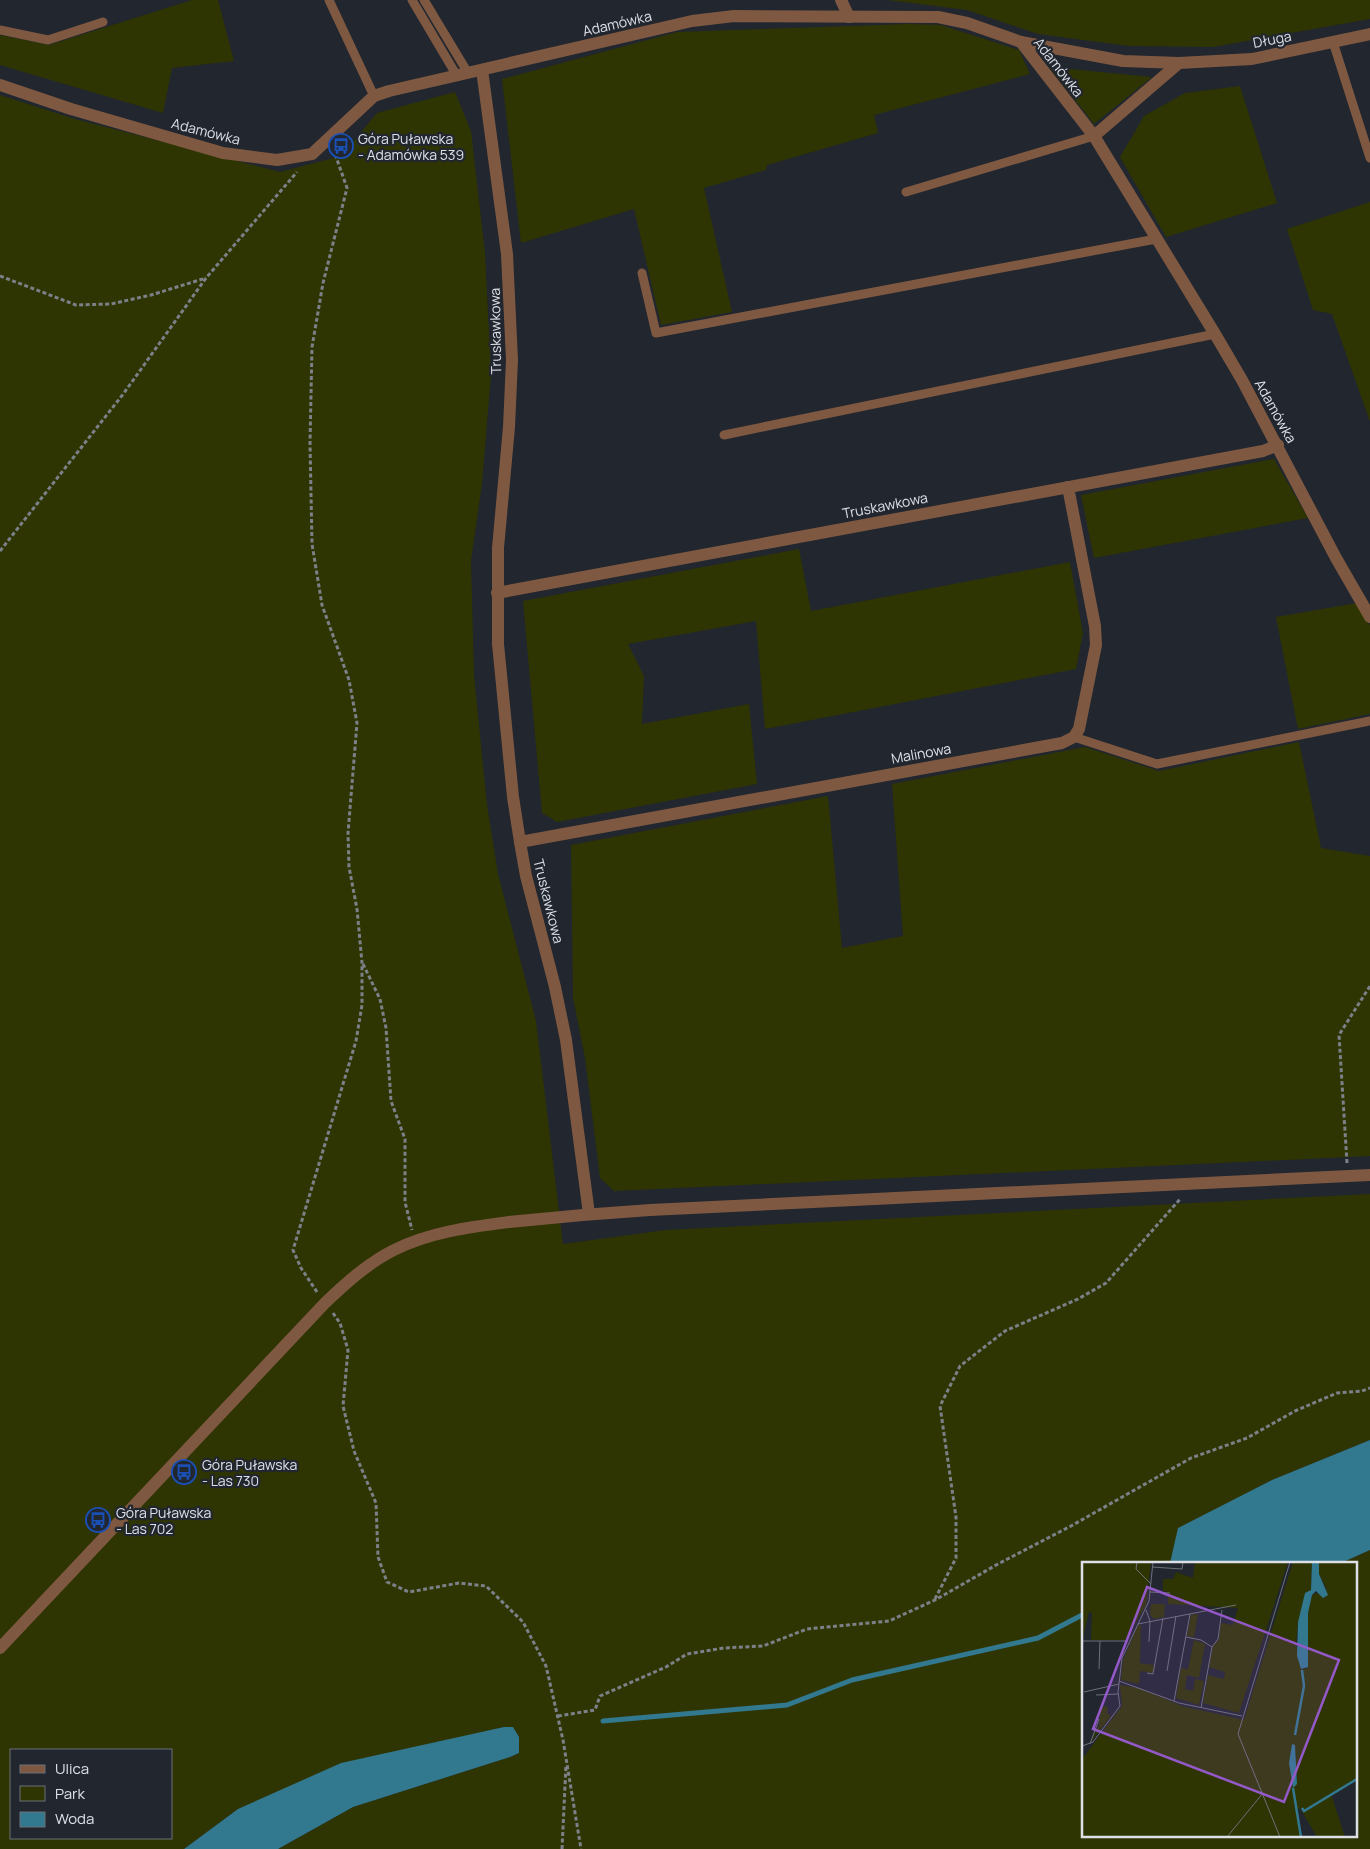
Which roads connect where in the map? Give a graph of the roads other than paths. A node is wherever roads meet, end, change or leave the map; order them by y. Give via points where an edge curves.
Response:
1 (329, 0) edge
2 (412, 0) edge
3 (424, 0) edge
4 (841, 0) edge
5 (849, 17) junction
6 (103, 22) dead end
7 (0, 30) edge
8 (1370, 34) edge
9 (1021, 42) junction
10 (1333, 42) junction
11 (1179, 63) junction
12 (482, 70) junction
13 (462, 74) junction
14 (0, 85) edge
15 (374, 96) junction
16 (1094, 136) junction
17 (1370, 158) edge
18 (906, 192) dead end
19 (1156, 239) junction
20 (642, 273) dead end
21 (1215, 334) junction
22 (724, 435) dead end
23 (1278, 445) junction
24 (1068, 487) junction
25 (497, 593) junction
26 (1370, 617) edge
27 (1370, 721) edge
28 (1074, 737) junction
29 (520, 842) junction
30 (1370, 1175) edge
31 (589, 1214) junction
32 (3, 1641) edge

1 - 15 lane
2 - 13 lane
3 - 13 lane
4 - 5 street
5 - 9 street, Adamówka via 938,17
5 - 12 street, Adamówka via 734,16 692,21
6 - 7 lane via 48,40
8 - 10 street, Długa
9 - 11 street, Długa via 1123,61
9 - 16 street, Adamówka
10 - 11 street, Długa via 1252,59
10 - 17 lane
11 - 16 street
12 - 13 street, Adamówka
12 - 25 street, Truskawkowa via 511,304 509,427
13 - 15 street, Adamówka
14 - 15 street, Adamówka via 222,153 277,160 312,154
16 - 18 lane
16 - 19 street, Adamówka
19 - 20 lane via 656,333
19 - 21 street, Adamówka
21 - 22 lane
21 - 23 street, Adamówka
23 - 24 street, Truskawkowa via 1263,451
23 - 26 street, Adamówka
24 - 25 street, Truskawkowa
24 - 28 street via 1096,645 1079,728
25 - 29 street, Truskawkowa via 498,644
27 - 28 lane via 1157,764
28 - 29 street, Malinowa via 1062,743
29 - 31 street, Truskawkowa via 566,1040
30 - 31 street
31 - 32 street via 440,1233 395,1249 368,1265 325,1303

